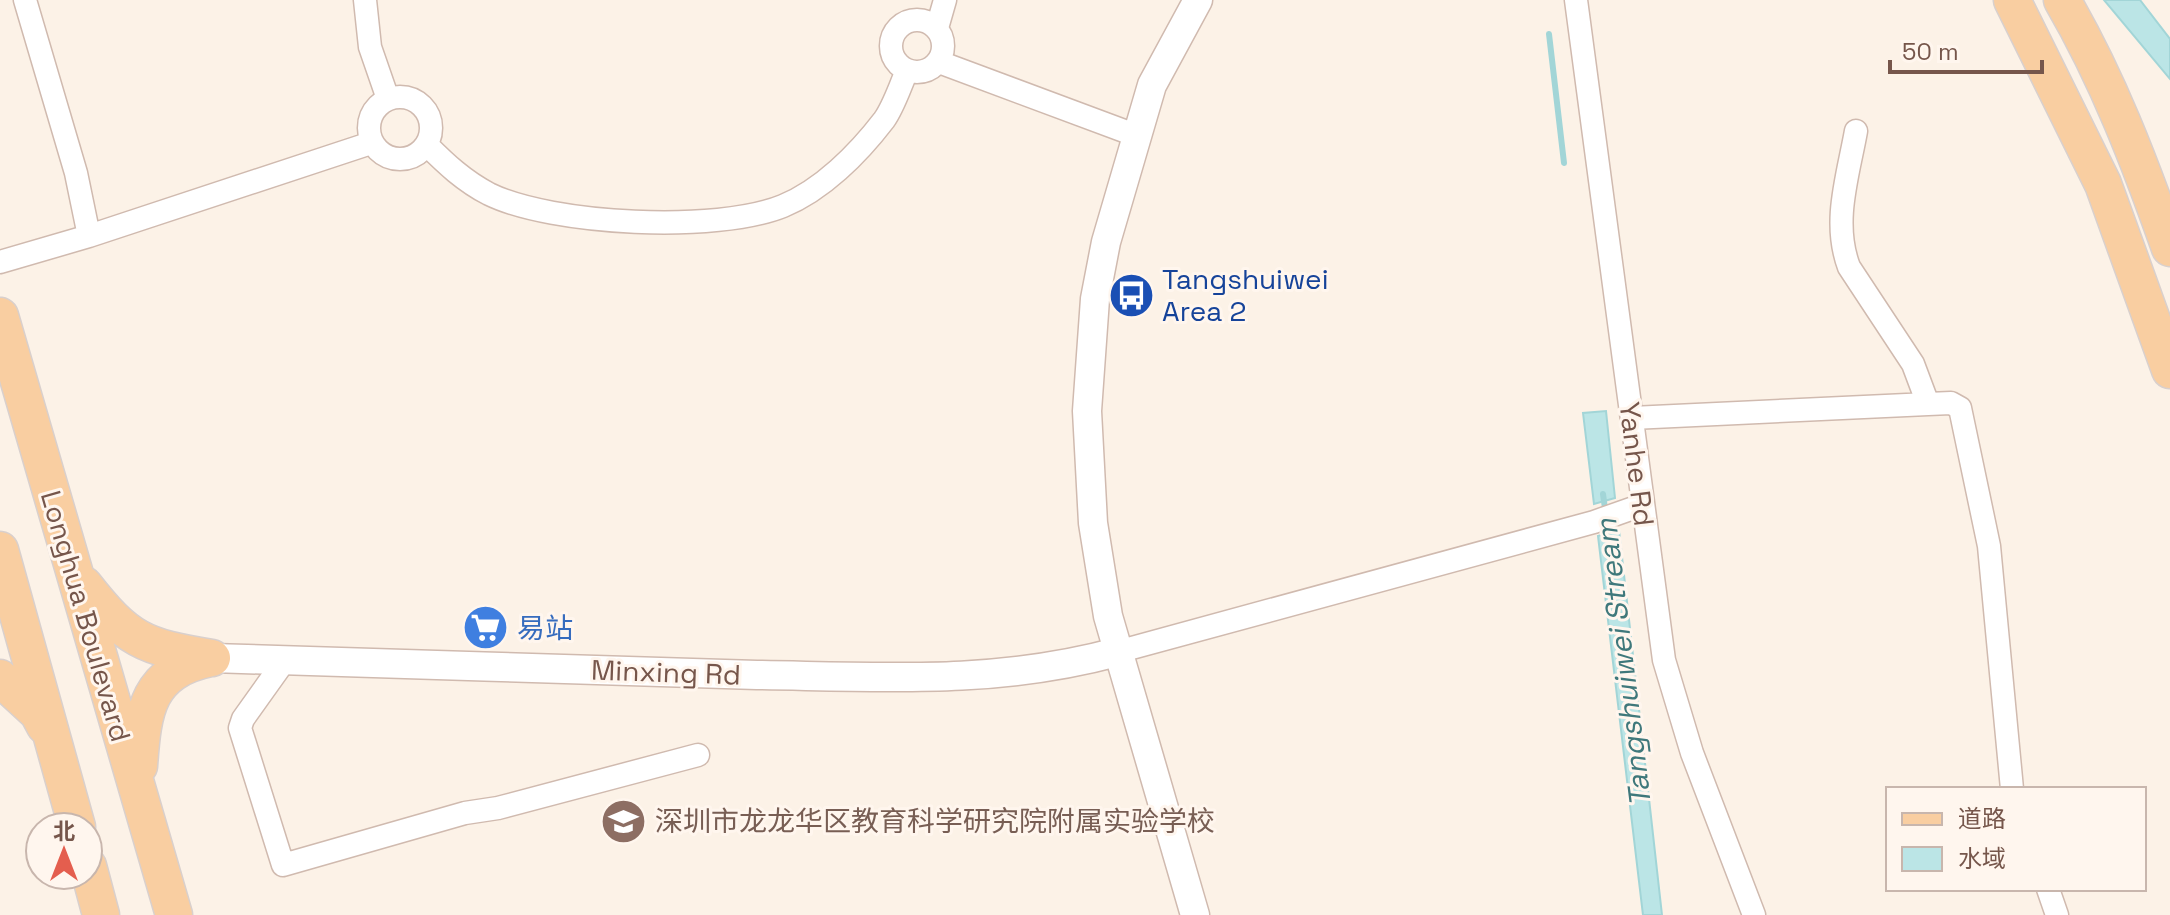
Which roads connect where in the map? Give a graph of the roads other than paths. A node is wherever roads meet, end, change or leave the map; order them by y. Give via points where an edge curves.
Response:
1 (25, 0) edge
2 (365, 0) edge
3 (945, 0) edge
4 (1198, 0) edge
5 (1576, 0) edge
6 (2012, 0) edge
7 (2062, 0) edge
8 (937, 28) junction
9 (939, 62) junction
10 (907, 71) junction
11 (388, 99) junction
12 (1856, 131) dead end
13 (1135, 135) junction
14 (371, 143) junction
15 (427, 145) junction
16 (89, 236) junction
17 (2170, 248) edge
18 (0, 262) edge
19 (0, 316) edge
20 (2170, 370) edge
21 (1928, 404) junction
22 (1632, 418) junction
23 (1637, 507) junction
24 (0, 550) edge
25 (71, 568) junction
26 (1117, 652) junction
27 (212, 658) junction
28 (285, 660) junction
29 (0, 678) edge
30 (55, 744) junction
31 (698, 755) dead end
32 (2012, 787) edge
33 (137, 788) junction
34 (73, 811) edge
35 (95, 891) edge
36 (2049, 891) edge
37 (101, 915) edge
38 (174, 915) edge
39 (1195, 915) edge
40 (1754, 915) edge
41 (2057, 915) edge

1 - 16 street
2 - 11 street via 370,47
3 - 8 street
4 - 13 street via 1152,85
5 - 22 street, Yanhe Rd
6 - 20 main road via 2103,184
7 - 17 main road via 2138,156
8 - 9 street via 944,49
8 - 10 street via 917,20 895,32 892,54
9 - 10 street via 926,72
9 - 13 street
10 - 15 street via 885,118 839,170 785,205 747,217 675,222 543,212 491,195 459,176
11 - 14 street via 372,112
11 - 15 street via 419,103 431,125
12 - 21 street via 1842,206 1842,250 1913,364
13 - 26 street via 1095,299 1087,411 1093,523
14 - 15 street via 383,155 403,160
14 - 16 street
16 - 18 street
19 - 25 main road, Longhua Boulevard
21 - 22 street
21 - 32 street via 1956,404 1963,413 1995,593
22 - 23 street, Yanhe Rd
23 - 26 street
23 - 40 street, Yanhe Rd via 1675,701
24 - 30 main road
25 - 27 main road via 126,633 152,646
25 - 33 main road, Longhua Boulevard
26 - 28 street, Minxing Rd via 1055,668 964,677
26 - 39 street
27 - 28 street, Minxing Rd
27 - 33 main road via 175,671 154,692 143,714
28 - 31 street via 240,728 283,865
29 - 30 main road via 38,713
30 - 34 main road
33 - 38 main road, Longhua Boulevard
35 - 37 main road
36 - 41 street

